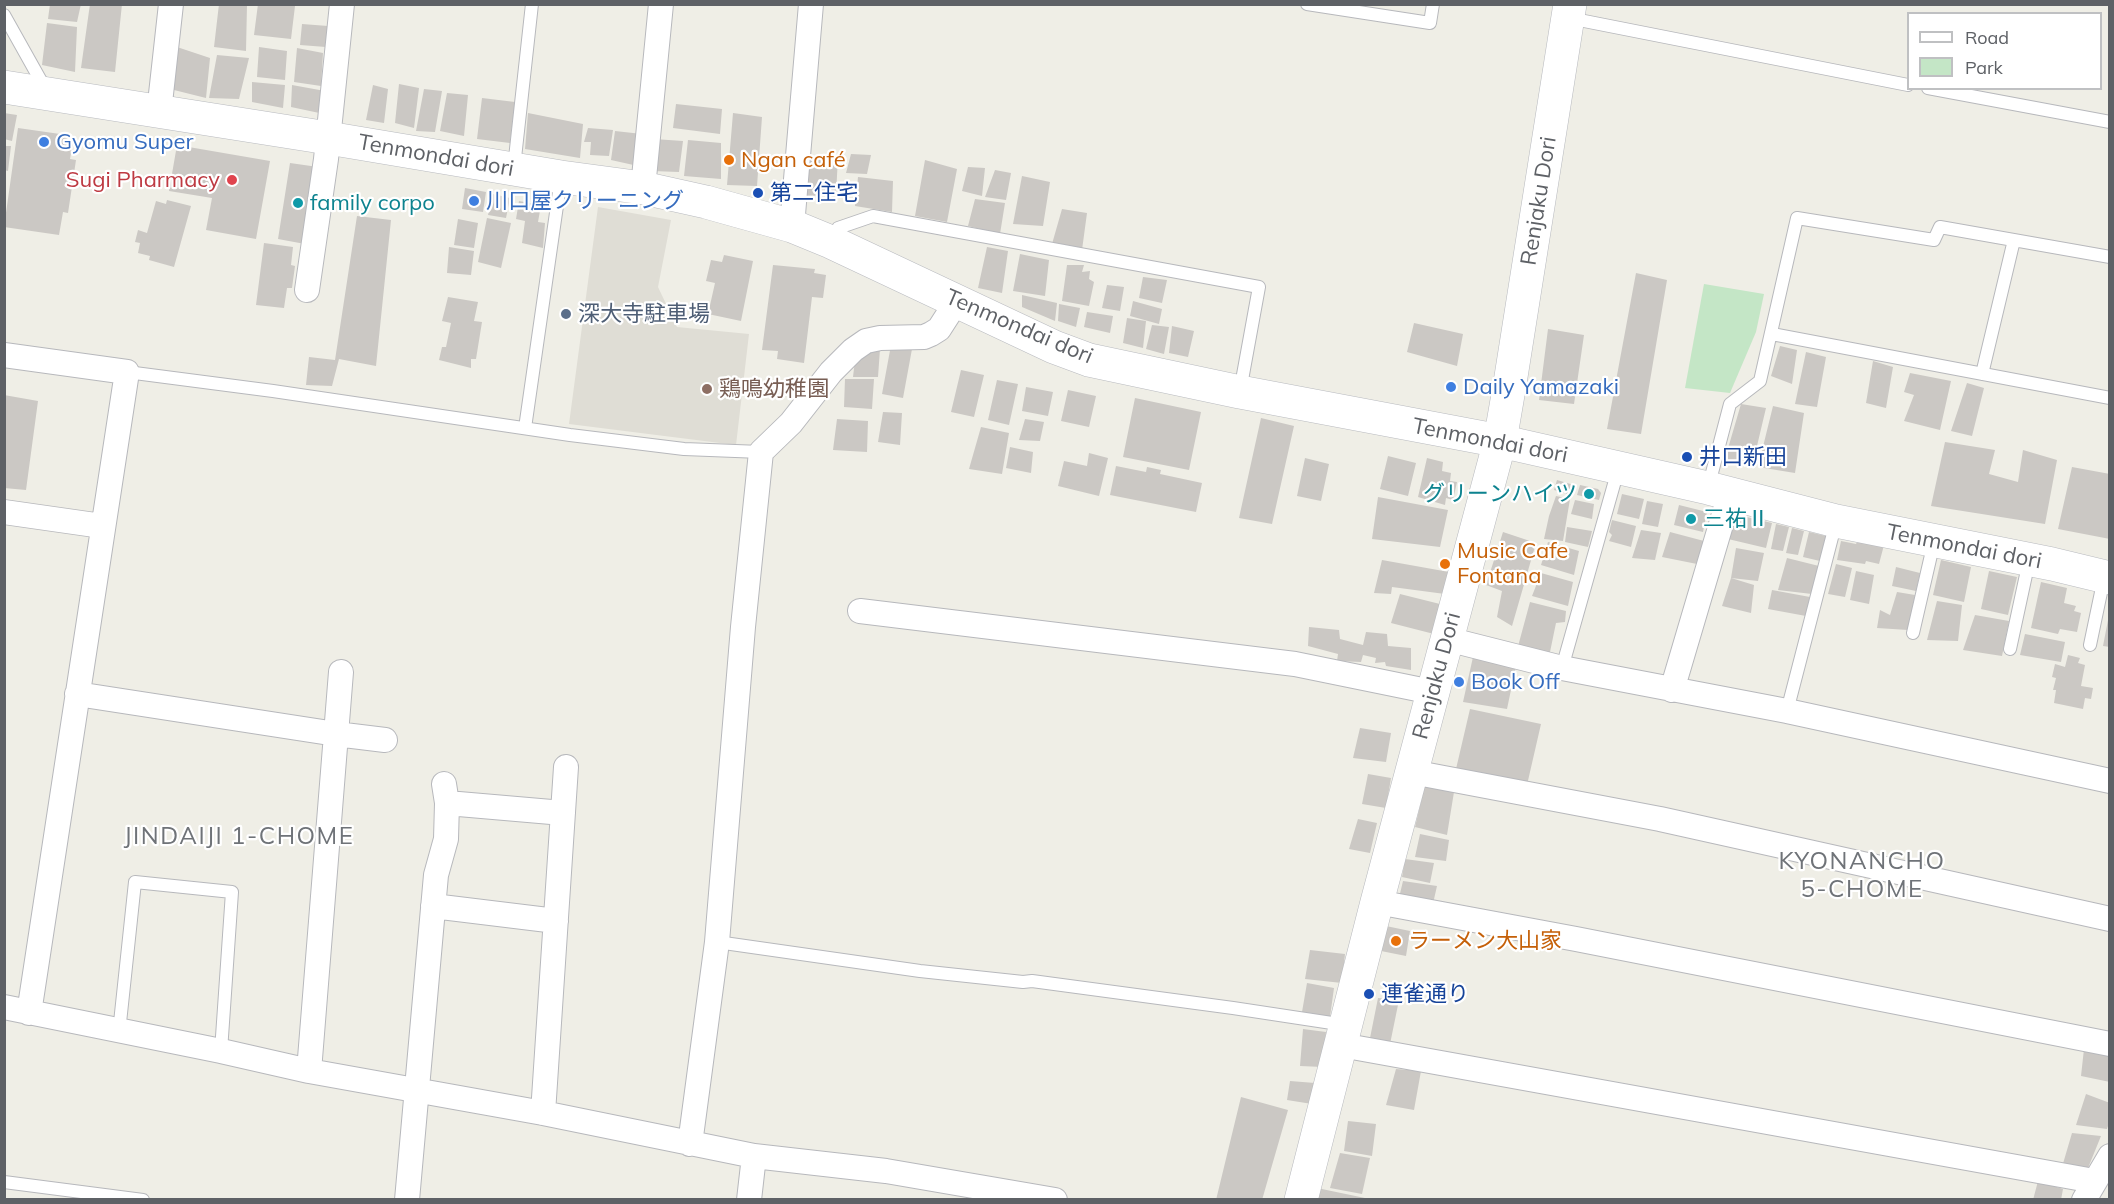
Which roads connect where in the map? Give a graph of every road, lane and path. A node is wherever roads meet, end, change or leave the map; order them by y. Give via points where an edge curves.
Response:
1 (171, 4) edge
2 (342, 4) edge
3 (531, 4) edge
4 (661, 4) edge
5 (811, 4) edge
6 (1307, 4) edge
7 (1433, 4) edge
8 (1569, 11) edge
9 (4, 15) edge
10 (1907, 85) edge
11 (4, 87) edge
12 (1939, 90) edge
13 (48, 95) junction
14 (159, 112) junction
15 (2109, 122) edge
16 (328, 138) junction
17 (513, 169) junction
18 (561, 177) junction
19 (643, 188) junction
20 (792, 226) junction
21 (2014, 240) junction
22 (831, 242) junction
23 (2109, 257) edge
24 (306, 290) dead end
25 (957, 301) junction
26 (1772, 334) junction
27 (4, 355) edge
28 (127, 372) junction
29 (1982, 374) junction
30 (1240, 393) junction
31 (2109, 399) edge
32 (525, 428) junction
33 (1500, 441) junction
34 (761, 453) junction
35 (1619, 467) junction
36 (1719, 491) junction
37 (4, 512) edge
38 (1836, 521) junction
39 (102, 526) junction
40 (1934, 541) junction
41 (2030, 560) junction
42 (2107, 577) edge
43 (860, 611) dead end
44 (1913, 633) dead end
45 (1447, 639) junction
46 (2090, 645) dead end
47 (2010, 649) dead end
48 (1562, 668) junction
49 (341, 672) dead end
50 (1672, 690) junction
51 (1432, 692) junction
52 (77, 694) junction
53 (1787, 711) junction
54 (336, 734) junction
55 (385, 740) dead end
56 (566, 767) dead end
57 (1412, 772) junction
58 (2109, 781) edge
59 (563, 813) junction
60 (1377, 902) junction
61 (433, 906) junction
62 (2109, 919) edge
63 (556, 921) junction
64 (717, 942) junction
65 (4, 1007) edge
66 (29, 1013) junction
67 (119, 1032) junction
68 (1343, 1035) junction
69 (2109, 1044) edge
70 (221, 1051) junction
71 (309, 1071) junction
72 (416, 1090) junction
73 (543, 1113) junction
74 (690, 1144) junction
75 (754, 1156) junction
76 (2109, 1156) edge
77 (4, 1182) edge
78 (2089, 1190) edge
79 (143, 1200) edge
80 (407, 1200) edge
81 (749, 1200) edge
82 (1055, 1200) edge
83 (1301, 1200) edge

1 - 14 street
2 - 16 street
3 - 17 lane
4 - 19 street
5 - 20 street
6 - 7 lane via 1430,23
8 - 10 lane
8 - 33 main road, Renjaku Dori
9 - 13 lane
11 - 13 main road, Tenmondai dori
12 - 15 lane
13 - 14 main road, Tenmondai dori
14 - 16 main road, Tenmondai dori
16 - 17 main road, Tenmondai dori
16 - 24 street
17 - 18 main road, Tenmondai dori
18 - 19 main road, Tenmondai dori
18 - 32 lane
19 - 20 main road, Tenmondai dori
20 - 22 main road, Tenmondai dori
21 - 23 lane
21 - 26 lane via 1940,227 1934,240 1797,218
21 - 29 lane
22 - 25 main road, Tenmondai dori
22 - 30 lane via 838,228 873,216 1259,287
25 - 30 main road, Tenmondai dori via 1089,360
25 - 34 street via 939,329 931,334 880,338 853,350
26 - 29 lane
26 - 36 lane via 1760,381 1730,404
27 - 28 street
28 - 32 lane
28 - 39 street
29 - 31 lane
30 - 33 main road, Tenmondai dori
32 - 34 lane via 684,448
33 - 35 main road, Tenmondai dori
33 - 45 main road, Renjaku Dori
34 - 64 street
35 - 36 main road, Tenmondai dori
35 - 48 lane
36 - 38 main road, Tenmondai dori
36 - 50 street
37 - 39 street
38 - 40 main road, Tenmondai dori
38 - 53 lane
39 - 52 street
40 - 41 main road, Tenmondai dori
40 - 44 lane
41 - 42 main road, Tenmondai dori
41 - 47 lane
42 - 46 lane
43 - 51 street via 1295,664
45 - 48 street
45 - 51 main road, Renjaku Dori
48 - 50 street
49 - 54 street
50 - 53 street
51 - 57 main road, Renjaku Dori
52 - 54 street
52 - 66 street
53 - 58 street
54 - 55 street
54 - 71 street
56 - 59 street
57 - 60 main road, Renjaku Dori
57 - 62 street via 1660,819
59 - 61 street via 446,793 446,839 436,874
59 - 63 street
60 - 68 main road, Renjaku Dori
60 - 69 street
61 - 63 street
61 - 72 street
63 - 73 street
64 - 68 lane via 920,971 1044,982 1233,1008
64 - 74 street
65 - 66 street
66 - 67 street
67 - 70 street
67 - 70 lane via 135,882 232,892
68 - 78 street
68 - 83 main road, Renjaku Dori
70 - 71 street
71 - 72 street
72 - 73 street
72 - 80 street
73 - 74 street
74 - 75 street
75 - 81 street
75 - 82 street via 886,1171
76 - 78 street
77 - 79 lane

